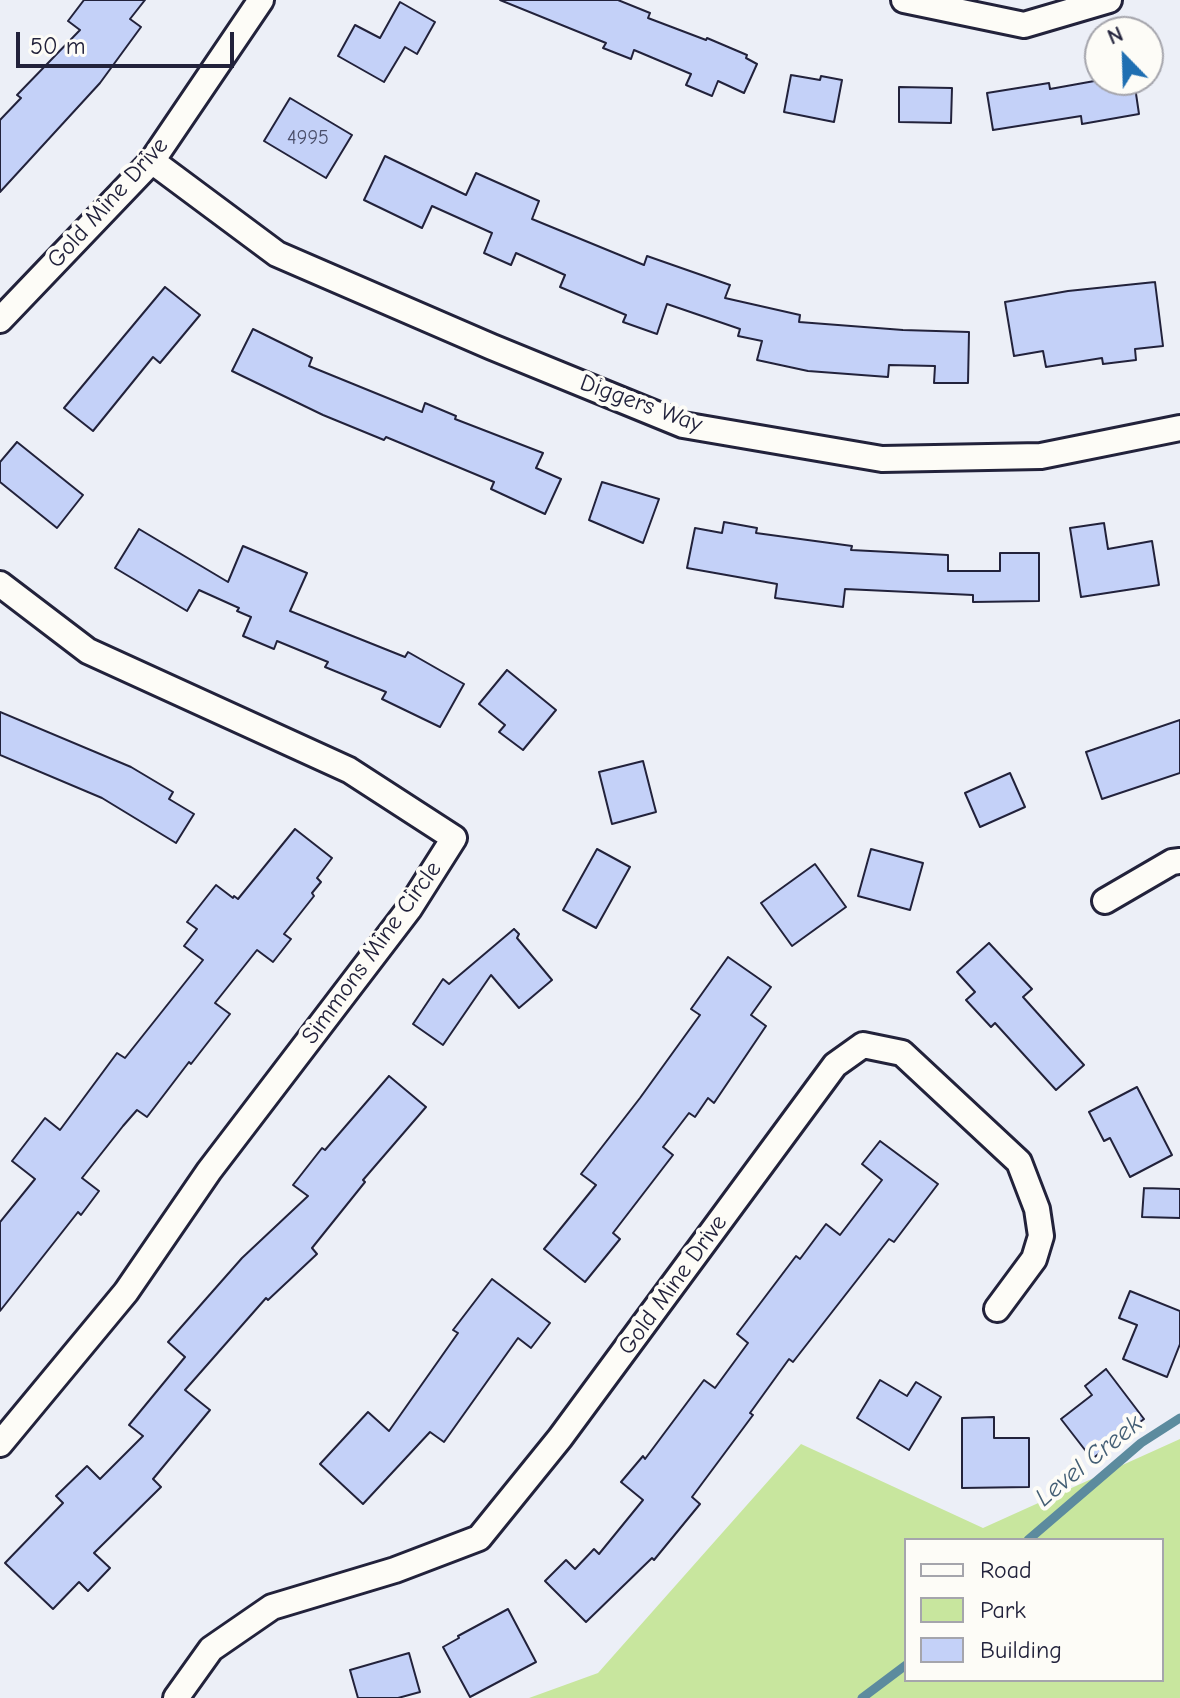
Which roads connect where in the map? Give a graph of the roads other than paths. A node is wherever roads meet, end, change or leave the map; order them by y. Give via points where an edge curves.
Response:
1 (261, 0) edge
2 (904, 0) edge
3 (1109, 0) edge
4 (152, 161) junction
5 (0, 320) edge
6 (1180, 428) edge
7 (0, 584) edge
8 (1180, 861) edge
9 (1105, 901) dead end
10 (997, 1309) dead end
11 (0, 1444) edge
12 (176, 1698) edge

1 - 4 street, Gold Mine Drive
2 - 3 street via 1024,25
4 - 5 street, Gold Mine Drive
4 - 6 street, Diggers Way via 277,254 683,425 882,459 1041,456
7 - 11 street, Simmons Mine Circle via 88,651 349,770 454,838 409,909 209,1171 126,1292
8 - 9 street
10 - 12 street, Gold Mine Drive via 1034,1259 1041,1236 1019,1162 902,1053 863,1045 835,1065 560,1438 479,1538 272,1607 211,1649

